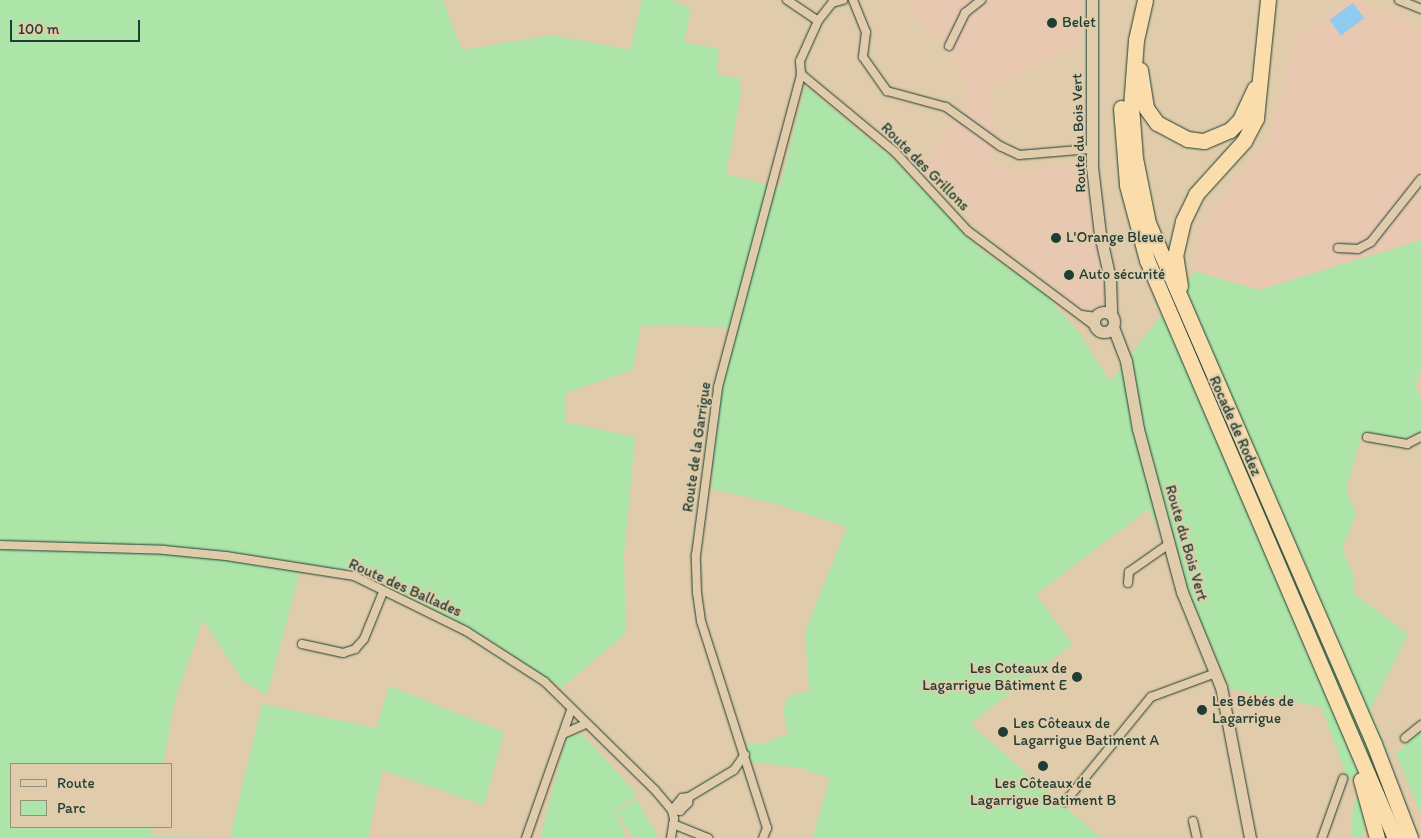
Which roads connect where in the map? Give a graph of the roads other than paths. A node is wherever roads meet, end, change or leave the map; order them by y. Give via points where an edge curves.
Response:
1 (787, 0) edge
2 (843, 0) edge
3 (853, 0) edge
4 (981, 0) edge
5 (1135, 0) edge
6 (1145, 0) edge
7 (1150, 0) edge
8 (1268, 0) edge
9 (1399, 0) edge
10 (1092, 2) edge
11 (1421, 9) edge
12 (818, 22) junction
13 (949, 46) dead end
14 (801, 74) junction
15 (1259, 80) junction
16 (1091, 149) junction
17 (1421, 179) edge
18 (1338, 248) dead end
19 (1101, 320) junction
20 (1117, 344) junction
21 (1217, 385) junction
22 (1421, 436) edge
23 (1367, 437) dead end
24 (0, 544) edge
25 (1169, 544) junction
26 (1128, 583) dead end
27 (383, 592) junction
28 (302, 644) dead end
29 (1321, 666) junction
30 (1216, 673) junction
31 (571, 710) junction
32 (585, 724) junction
33 (1421, 725) edge
34 (563, 734) junction
35 (1405, 738) dead end
36 (1374, 744) junction
37 (745, 754) junction
38 (1343, 779) dead end
39 (1065, 802) dead end
40 (672, 810) junction
41 (1193, 821) dead end
42 (673, 824) junction
43 (526, 838) edge
44 (671, 838) edge
45 (708, 838) edge
46 (763, 838) edge
47 (1196, 838) edge
48 (1250, 838) edge
49 (1322, 838) edge
50 (1377, 838) edge
51 (1395, 838) edge
52 (1410, 838) edge
53 (1417, 838) edge

1 - 12 street
2 - 12 street via 832,4
3 - 16 street via 866,32 863,57 887,91 946,107 1000,146 1019,155
4 - 13 street via 965,12
5 - 29 highway, Rocade de Rodez via 1122,67 1121,137 1135,220 1181,343
6 - 21 highway, Rocade de Rodez via 1136,40 1130,106 1140,190 1160,254
7 - 15 highway via 1140,78 1146,108 1156,123 1186,139 1204,141 1219,137 1240,120
8 - 15 highway
9 - 11 street
10 - 16 street, Route du Bois Vert
12 - 14 street via 800,62
14 - 19 street, Route des Grillons via 895,152 968,231 1082,315
14 - 37 street, Route de la Garrigue via 718,387 696,555 701,621
15 - 21 highway via 1256,118 1248,133 1196,194 1178,235 1175,256 1179,284
16 - 19 street, Route du Bois Vert via 1110,297
17 - 18 street via 1371,242 1358,249
19 - 20 street, Route du Bois Vert
19 - 20 street, Route du Bois Vert via 1113,327
20 - 25 street, Route du Bois Vert via 1126,361 1138,429
21 - 36 highway, Rocade de Rodez
22 - 23 street via 1407,444
24 - 27 street, Route des Ballades via 164,550 226,556 337,572 354,576
25 - 26 street via 1130,572
25 - 30 street, Route du Bois Vert via 1182,592
27 - 28 street via 364,639 355,650 343,653
27 - 31 street, Route des Ballades via 466,631 506,655 545,682
29 - 50 highway via 1366,795
29 - 51 highway, Rocade de Rodez
30 - 39 street via 1151,697
30 - 48 street, Route du Bois Vert
31 - 32 street, Route des Ballades
31 - 34 street
32 - 34 street
32 - 40 street, Route des Ballades via 622,756
33 - 35 street
34 - 43 street
36 - 52 highway, Rocade de Rodez
36 - 53 highway
37 - 40 street via 734,770 689,797 680,811
37 - 46 street, Route de la Garrigue via 767,828
38 - 49 street
40 - 42 street
41 - 47 street
42 - 44 street
42 - 45 street

